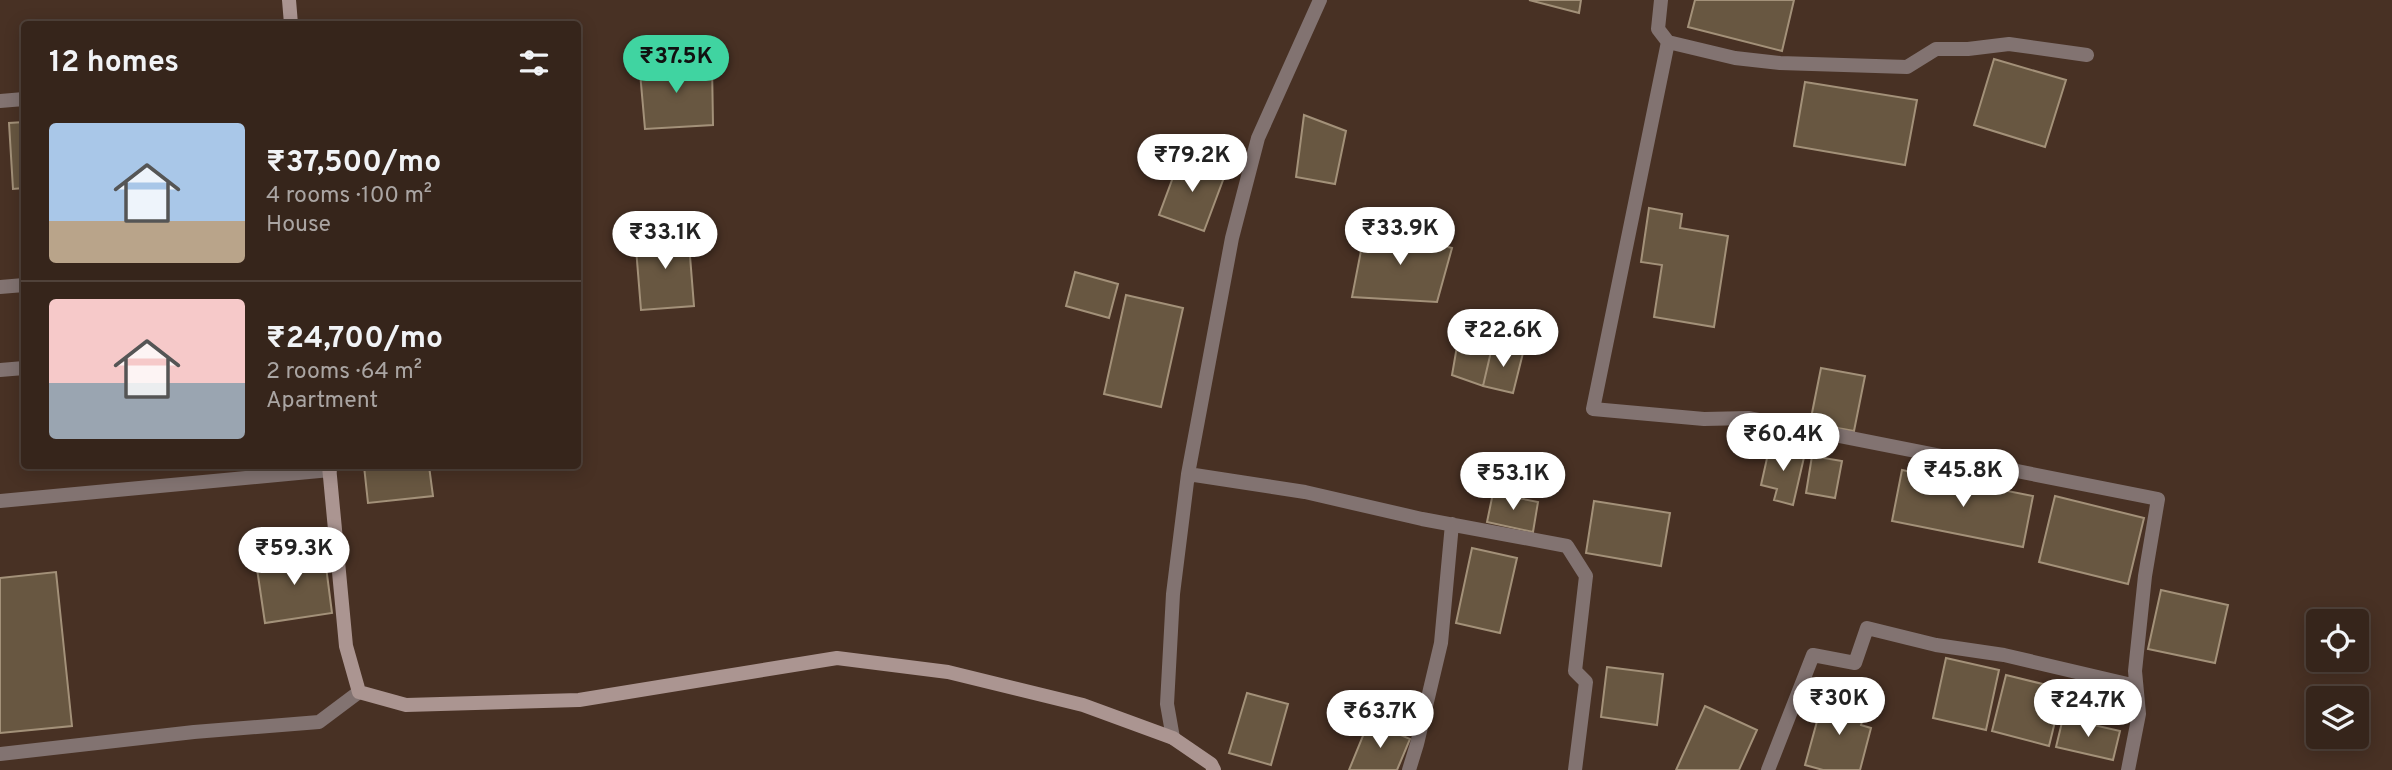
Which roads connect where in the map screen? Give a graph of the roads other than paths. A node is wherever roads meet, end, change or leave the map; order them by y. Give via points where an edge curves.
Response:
1 (289, 0) edge
2 (1320, 0) edge
3 (1661, 0) edge
4 (291, 21) edge
5 (1668, 43) junction
6 (2087, 55) dead end
7 (21, 99) edge
8 (0, 101) edge
9 (21, 285) edge
10 (0, 287) edge
11 (21, 368) edge
12 (0, 370) edge
13 (319, 469) edge
14 (329, 469) edge
15 (1188, 474) junction
16 (0, 501) edge
17 (1452, 524) junction
18 (2136, 686) junction
19 (359, 692) junction
20 (1173, 738) junction
21 (0, 754) edge
22 (1771, 769) edge
23 (1214, 770) edge
24 (1409, 770) edge
25 (1575, 770) edge
26 (2128, 770) edge

1 - 4 main road
2 - 15 street via 1258,138 1232,238
3 - 5 street via 1658,29
5 - 6 street via 1780,63 1907,67 1936,48 2009,44
5 - 18 street via 1593,409 1704,419 1749,418 2158,499 2145,576
7 - 8 street
9 - 10 street
11 - 12 street
13 - 16 street
14 - 19 main road via 346,646
15 - 17 street via 1305,492
15 - 20 street via 1173,594 1167,704
17 - 24 street via 1441,643
17 - 25 street via 1567,546 1586,576 1575,671 1586,682
18 - 22 street via 1867,628 1855,663 1813,655
18 - 26 street via 2139,714
19 - 20 main road via 406,705 579,699 837,658 948,672 1083,705
19 - 21 street via 320,722
20 - 23 main road

